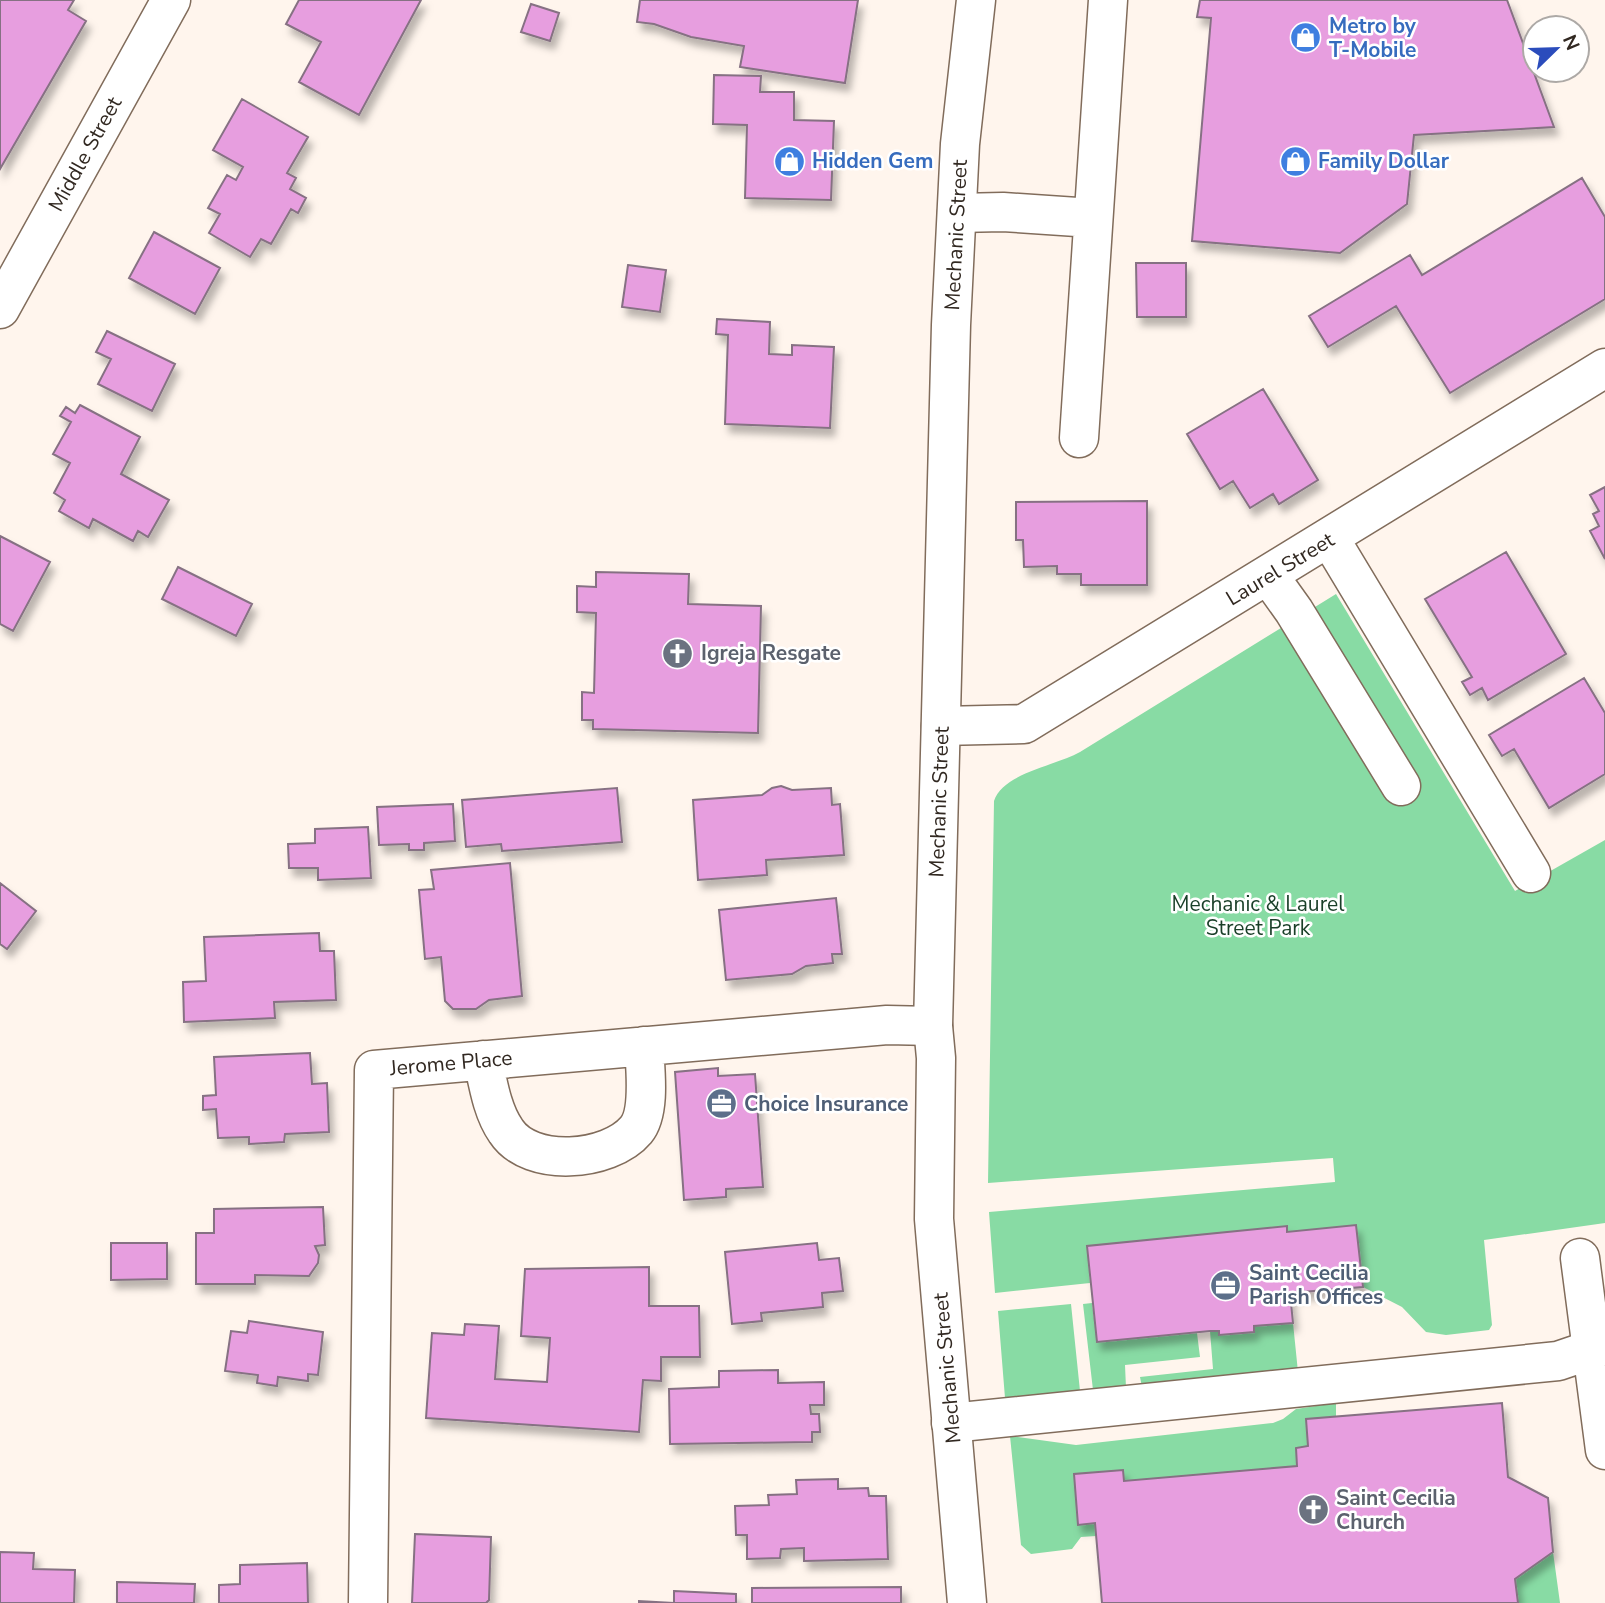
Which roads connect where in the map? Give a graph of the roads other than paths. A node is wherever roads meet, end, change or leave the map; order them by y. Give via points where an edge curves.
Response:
1 (171, 0) edge
2 (976, 0) edge
3 (1108, 0) edge
4 (957, 213) junction
5 (1092, 218) junction
6 (0, 309) edge
7 (1605, 368) edge
8 (1079, 438) dead end
9 (1329, 539) junction
10 (1269, 576) junction
11 (941, 726) junction
12 (1401, 786) dead end
13 (1531, 873) dead end
14 (933, 1026) junction
15 (644, 1046) junction
16 (484, 1060) junction
17 (1580, 1258) dead end
18 (1599, 1346) edge
19 (951, 1423) junction
20 (1605, 1450) edge
21 (368, 1603) edge
22 (967, 1603) edge

1 - 6 street, Middle Street
2 - 4 street, Mechanic Street
3 - 5 street
4 - 5 street
4 - 11 street, Mechanic Street
5 - 8 street
7 - 9 street, Laurel Street
9 - 10 street, Laurel Street
9 - 13 street
10 - 11 street, Laurel Street via 1024,724
10 - 12 street
11 - 14 street, Mechanic Street
14 - 15 street, Jerome Place via 887,1025
14 - 19 street, Mechanic Street via 934,1219
15 - 16 street, Jerome Place
15 - 16 street via 646,1099 637,1130 610,1149 571,1157 533,1153 506,1133 491,1097
16 - 21 street, Jerome Place via 374,1070
17 - 18 street
18 - 19 street via 1558,1361
18 - 20 street
19 - 22 street, Mechanic Street

